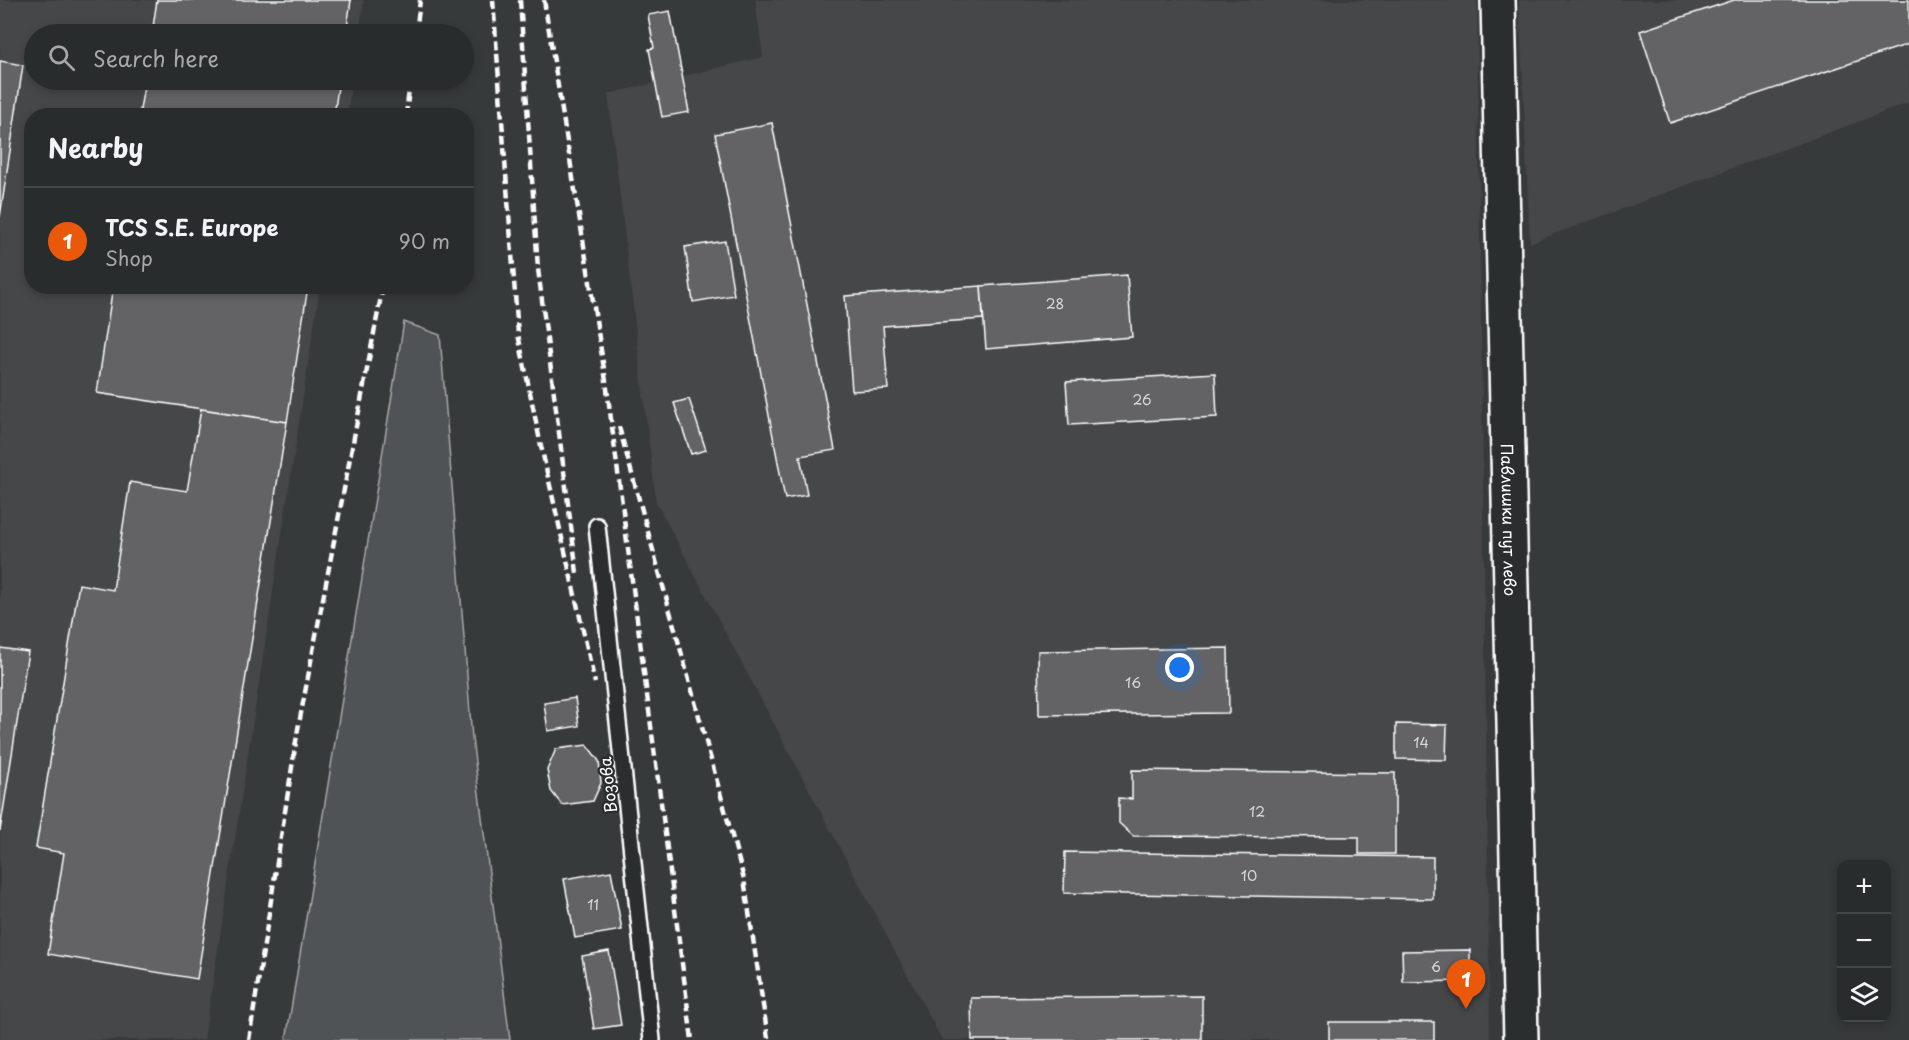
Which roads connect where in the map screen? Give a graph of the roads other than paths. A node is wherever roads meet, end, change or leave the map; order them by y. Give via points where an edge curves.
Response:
1 (1498, 0) edge
2 (597, 526) dead end
3 (652, 1040) edge
4 (1521, 1040) edge

1 - 4 street, Павлишки пут лево
2 - 3 lane, Возова

